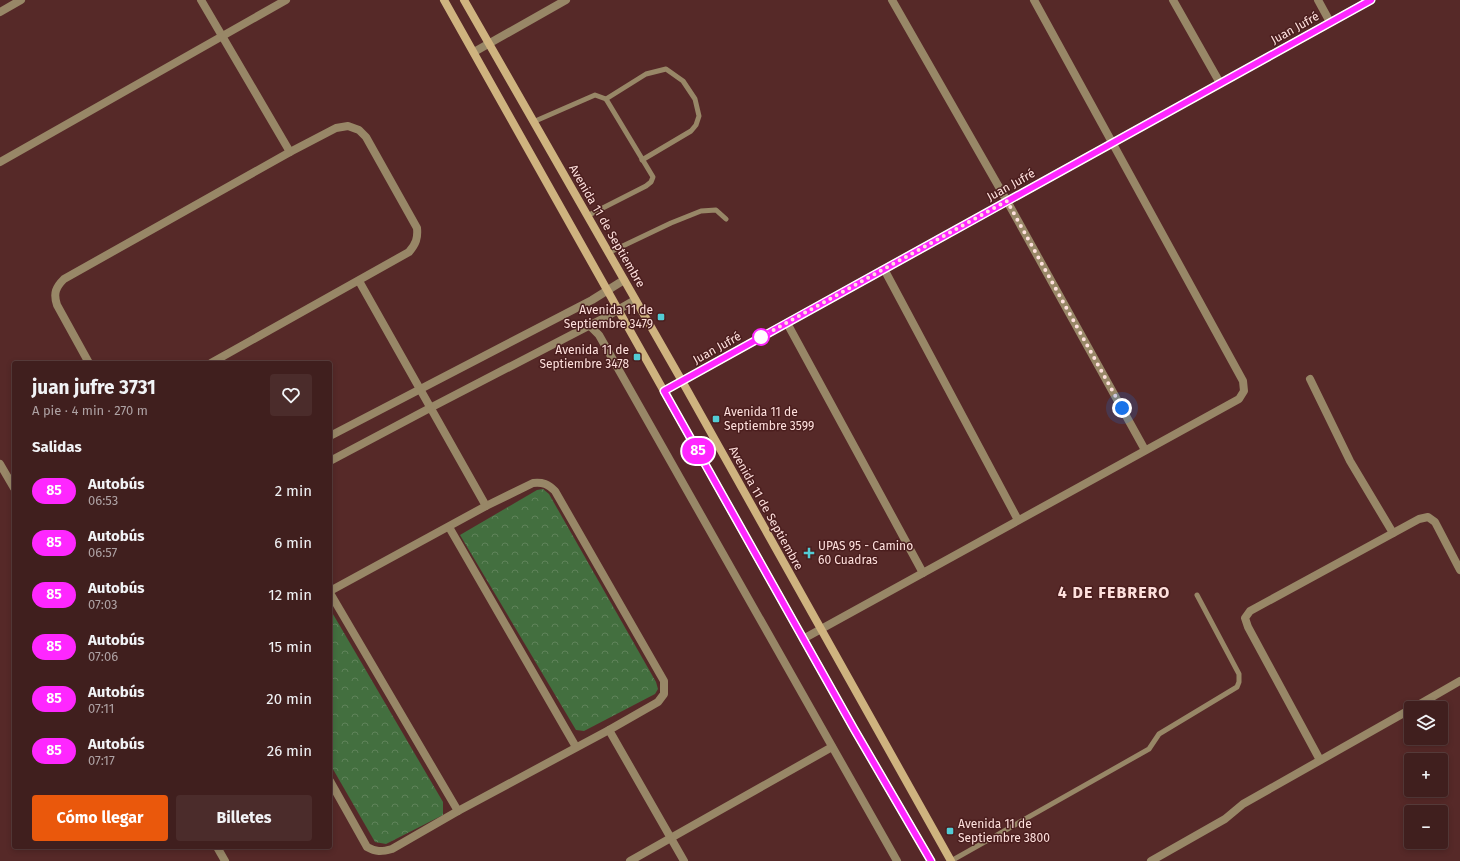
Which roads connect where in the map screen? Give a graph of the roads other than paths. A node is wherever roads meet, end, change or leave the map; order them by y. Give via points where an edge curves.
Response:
1 (21, 0) edge
2 (201, 0) edge
3 (286, 0) edge
4 (444, 0) edge
5 (464, 0) edge
6 (566, 0) edge
7 (892, 0) edge
8 (1034, 0) edge
9 (1173, 0) edge
10 (1318, 0) edge
11 (1371, 0) edge
12 (0, 12) edge
13 (1330, 22) junction
14 (222, 36) junction
15 (488, 43) junction
16 (474, 52) junction
17 (1220, 84) junction
18 (606, 99) junction
19 (533, 122) junction
20 (1113, 142) junction
21 (290, 152) junction
22 (642, 160) junction
23 (0, 162) edge
24 (1007, 201) junction
25 (588, 216) junction
26 (726, 219) dead end
27 (608, 253) junction
28 (884, 269) junction
29 (624, 280) junction
30 (359, 281) junction
31 (607, 290) junction
32 (635, 300) junction
33 (618, 310) junction
34 (787, 322) junction
35 (590, 326) junction
36 (88, 361) edge
37 (215, 361) edge
38 (1310, 379) dead end
39 (682, 381) junction
40 (420, 390) junction
41 (664, 391) junction
42 (430, 408) junction
43 (332, 435) edge
44 (1145, 450) junction
45 (332, 460) edge
46 (0, 464) edge
47 (12, 485) edge
48 (486, 506) junction
49 (1018, 520) junction
50 (449, 527) junction
51 (1393, 533) junction
52 (1460, 570) edge
53 (922, 573) junction
54 (332, 591) edge
55 (332, 595) edge
56 (1197, 595) dead end
57 (820, 628) junction
58 (803, 638) junction
59 (1460, 682) edge
60 (1425, 701) edge
61 (1404, 713) edge
62 (609, 730) junction
63 (576, 747) junction
64 (832, 747) junction
65 (1320, 760) junction
66 (332, 785) edge
67 (458, 811) junction
68 (671, 838) junction
69 (219, 849) edge
70 (225, 861) edge
71 (630, 861) edge
72 (684, 861) edge
73 (897, 861) edge
74 (931, 861) edge
75 (951, 861) edge
76 (1151, 861) edge

1 - 12 street
2 - 14 street
3 - 14 street
4 - 16 main road
5 - 15 main road, Avenida 11 de Septiembre
6 - 15 street
7 - 24 street
8 - 20 street
9 - 17 street
10 - 13 street
11 - 13 street, Juan Jufré
13 - 17 street, Juan Jufré
14 - 21 street
14 - 23 street
15 - 16 street
15 - 19 main road, Avenida 11 de Septiembre
16 - 31 main road
17 - 20 street, Juan Jufré
18 - 19 lane via 595,95
18 - 22 lane
18 - 22 lane via 646,74 666,69 683,81 695,99 699,116 691,131
19 - 25 main road, Avenida 11 de Septiembre
20 - 24 street, Juan Jufré
20 - 44 street via 1243,381 1244,391 1238,399
21 - 30 street via 336,128 348,126 359,130 366,137 417,228 418,237 415,246 409,252
21 - 36 street via 64,279 55,290 55,299
22 - 25 lane via 652,177 651,182
24 - 28 street, Juan Jufré
24 - 44 street
25 - 27 main road, Avenida 11 de Septiembre
26 - 27 lane via 716,210 701,211
27 - 29 main road, Avenida 11 de Septiembre
28 - 34 street, Juan Jufré
28 - 49 street
29 - 31 street
29 - 32 main road, Avenida 11 de Septiembre
30 - 37 street
30 - 40 street
31 - 33 main road
31 - 40 street
32 - 33 street
32 - 39 main road, Avenida 11 de Septiembre
33 - 35 street
33 - 41 main road
34 - 39 street, Juan Jufré
34 - 53 street
35 - 42 street
35 - 64 street via 600,335
38 - 51 street via 1350,461
39 - 41 street, Juan Jufré
39 - 57 main road, Avenida 11 de Septiembre
40 - 42 street
40 - 43 street
41 - 58 main road
42 - 45 street
42 - 48 street
44 - 49 street
46 - 47 street
48 - 50 street
48 - 62 street via 533,483 549,485 555,491 664,681 664,694 658,702
49 - 53 street
50 - 54 street
50 - 63 street
51 - 52 street via 1428,517 1435,522
51 - 65 street via 1250,611 1245,618
53 - 57 street
55 - 67 street
56 - 75 lane via 1239,674 1240,682 1237,687 1159,734 1149,749
57 - 58 street
57 - 75 main road, Avenida 11 de Septiembre
58 - 74 main road
59 - 60 street
61 - 65 street
62 - 63 street
62 - 68 street
63 - 67 street
64 - 68 street
64 - 73 street
65 - 76 street
66 - 67 street via 366,847 373,851 392,849
68 - 71 street
68 - 72 street
69 - 70 street

